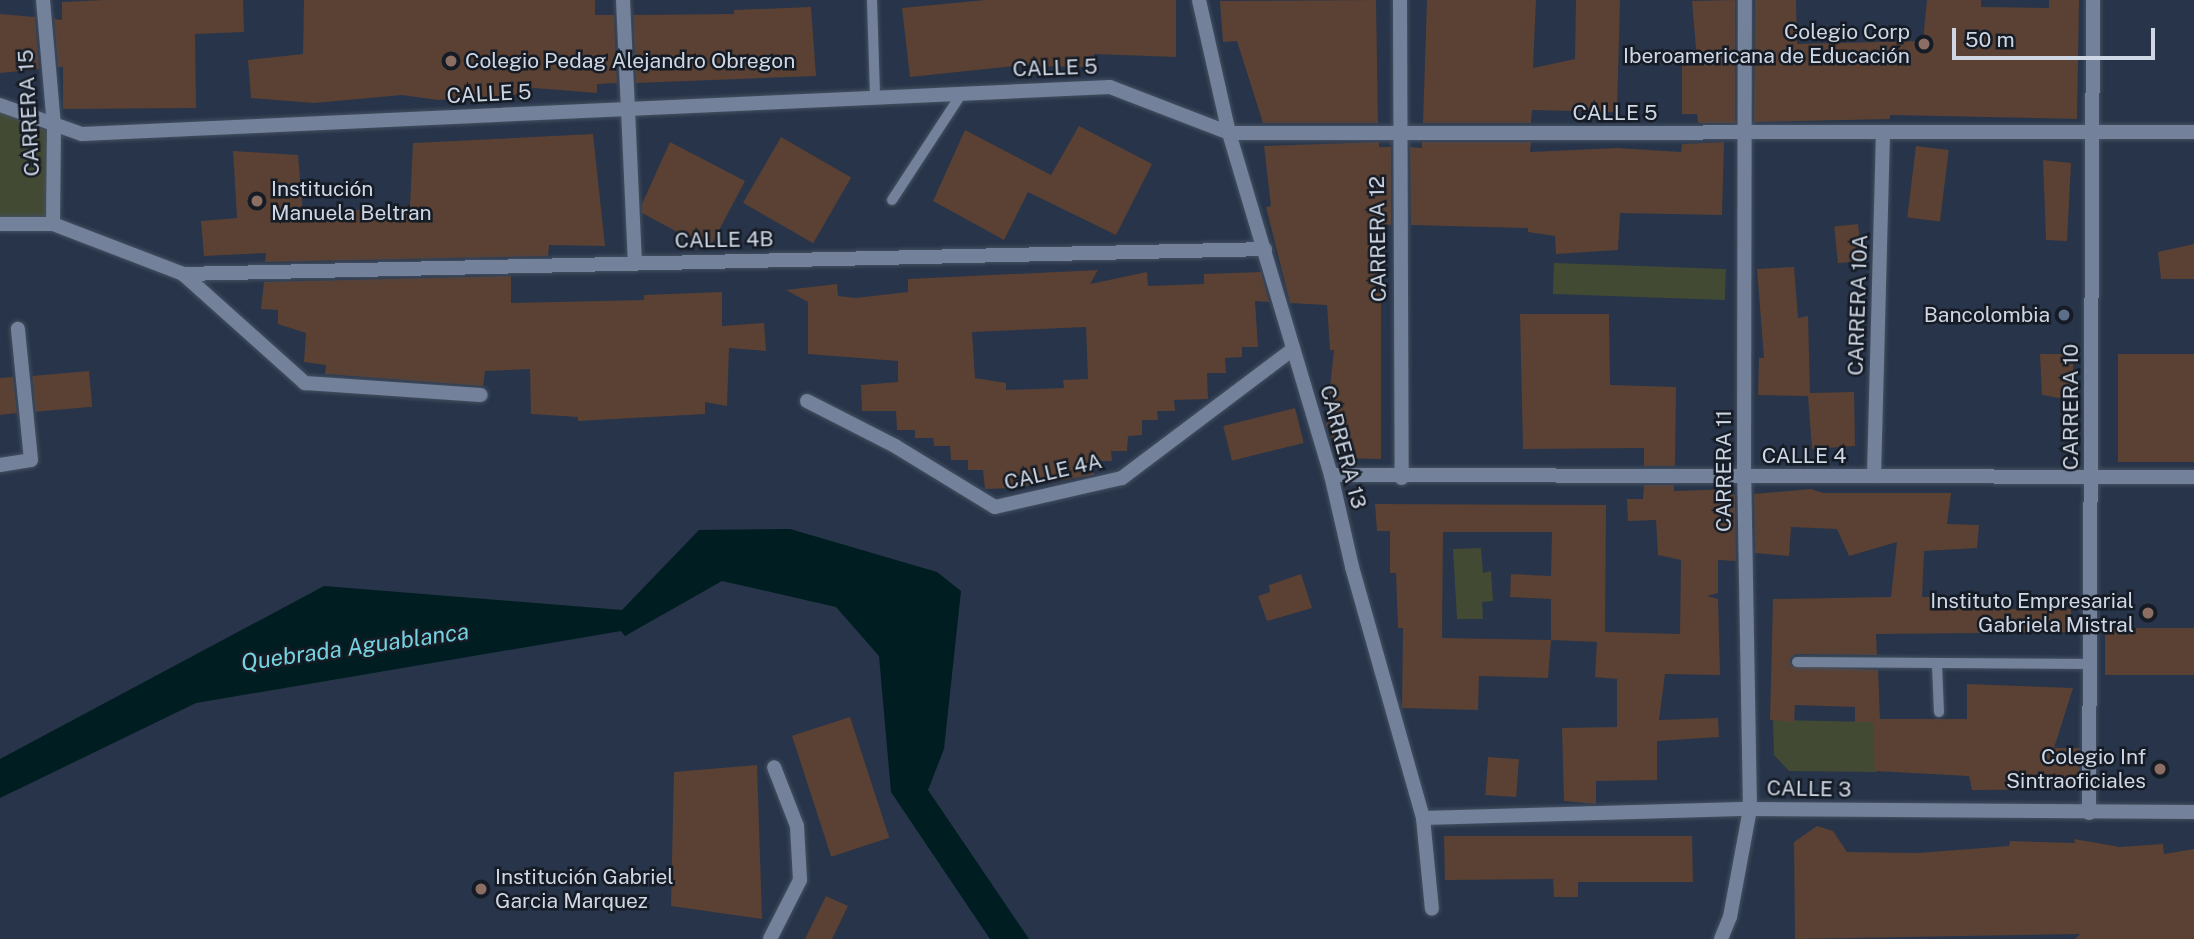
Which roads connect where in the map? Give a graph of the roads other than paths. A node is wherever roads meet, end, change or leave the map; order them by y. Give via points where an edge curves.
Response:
1 (43, 0) edge
2 (623, 0) edge
3 (872, 0) edge
4 (1199, 0) edge
5 (1400, 0) edge
6 (1745, 0) edge
7 (2093, 0) edge
8 (962, 93) junction
9 (875, 97) junction
10 (0, 105) edge
11 (627, 108) junction
12 (54, 128) junction
13 (2194, 132) edge
14 (1229, 133) junction
15 (1398, 133) junction
16 (1744, 134) junction
17 (1883, 134) junction
18 (2094, 134) junction
19 (892, 200) dead end
20 (0, 224) edge
21 (53, 224) junction
22 (1265, 248) junction
23 (635, 263) junction
24 (183, 274) junction
25 (18, 329) dead end
26 (1293, 349) junction
27 (481, 395) dead end
28 (807, 401) dead end
29 (0, 465) edge
30 (1331, 475) junction
31 (2092, 476) junction
32 (1744, 477) junction
33 (1874, 477) junction
34 (2194, 477) edge
35 (1402, 478) junction
36 (1797, 662) dead end
37 (2088, 664) junction
38 (1937, 665) junction
39 (1939, 712) dead end
40 (774, 767) dead end
41 (1749, 809) junction
42 (2194, 812) edge
43 (2090, 813) junction
44 (1423, 818) junction
45 (1432, 909) dead end
46 (770, 939) edge
47 (1721, 939) edge

1 - 12 street, CARRERA 15
2 - 11 street
3 - 9 lane
4 - 14 street, CARRERA 13
5 - 15 street, CARRERA 12
6 - 16 street, CARRERA 11
7 - 18 street, CARRERA 10
8 - 9 street, CALLE 5
8 - 14 street, CALLE 5 via 1110,87
8 - 19 lane
9 - 11 street, CALLE 5
10 - 12 street, CALLE 5
11 - 12 street, CALLE 5 via 82,134
11 - 23 street
12 - 21 street, CARRERA 15
13 - 18 street, CALLE 5
14 - 15 street, CALLE 5
14 - 22 street, CARRERA 13
15 - 16 street, CALLE 5
15 - 35 street, CARRERA 12
16 - 17 street, CALLE 5
16 - 32 street, CARRERA 11
17 - 18 street, CALLE 5
17 - 33 street, CARRERA 10A
18 - 31 street, CARRERA 10
20 - 21 street
21 - 24 street
22 - 23 street, CALLE 4B
22 - 26 street, CARRERA 13
23 - 24 street, CALLE 4B
24 - 27 street via 305,383
25 - 29 street via 31,460
26 - 28 street, CALLE 4A via 1122,478 995,507 895,446
26 - 30 street, CARRERA 13
30 - 35 street, CALLE 4
30 - 44 street, CARRERA 13 via 1352,567
31 - 33 street, CALLE 4
31 - 34 street, CALLE 4
31 - 37 street, CARRERA 10
32 - 33 street, CALLE 4
32 - 35 street, CALLE 4
32 - 41 street, CARRERA 11
36 - 38 lane
37 - 38 lane
37 - 43 street, CARRERA 10
38 - 39 lane
40 - 46 street via 797,825 800,880
41 - 43 street, CALLE 3
41 - 44 street, CALLE 3
41 - 47 street, CARRERA 11 via 1730,917
42 - 43 street, CALLE 3
44 - 45 street, CARRERA 13

